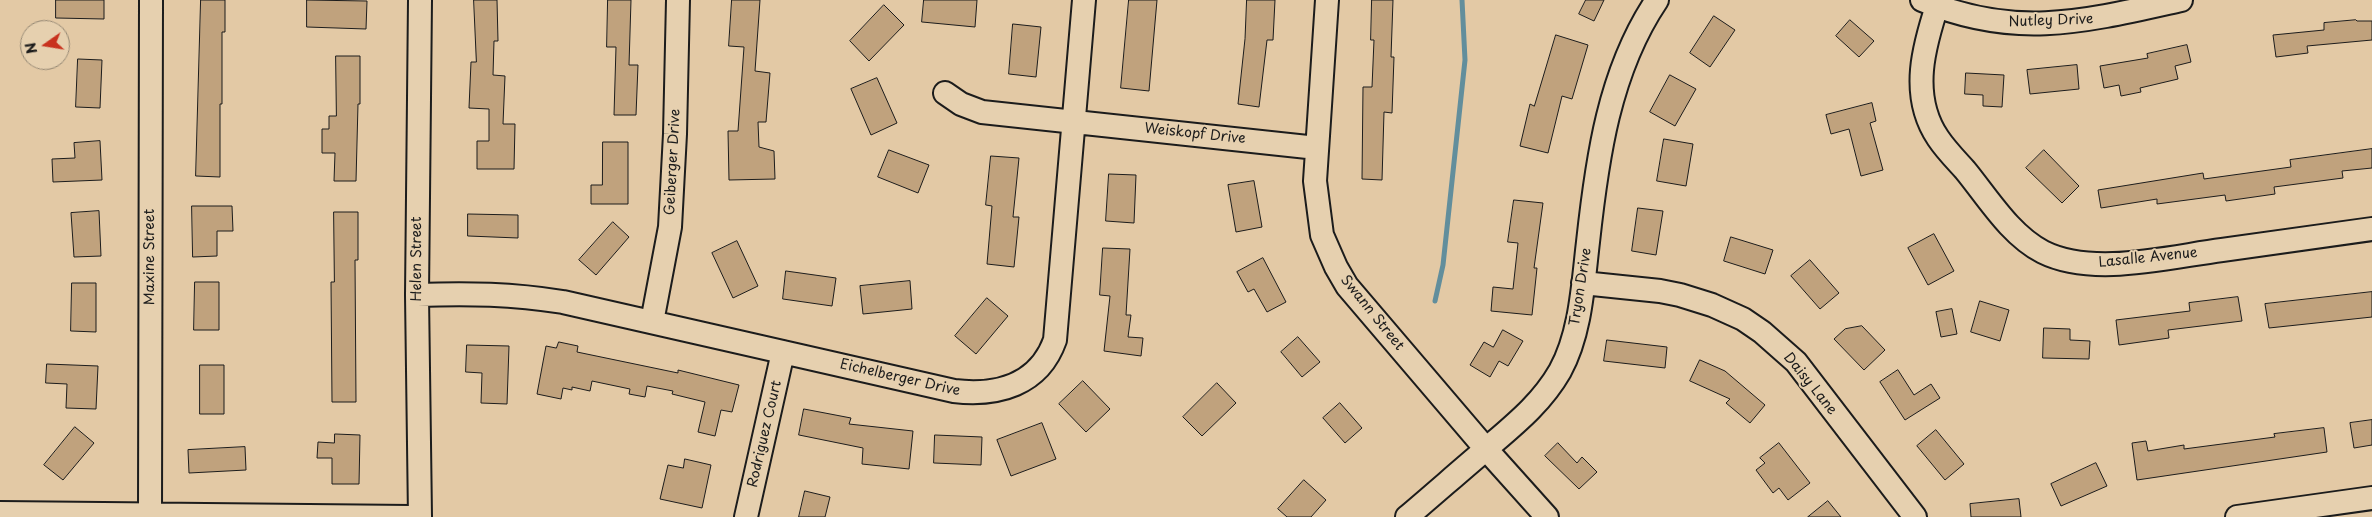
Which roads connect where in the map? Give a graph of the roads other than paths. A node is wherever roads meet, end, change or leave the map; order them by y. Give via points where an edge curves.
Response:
1 (151, 0) edge
2 (420, 0) edge
3 (678, 0) edge
4 (1084, 0) edge
5 (1327, 0) edge
6 (1658, 0) edge
7 (2181, 0) edge
8 (1932, 2) edge
9 (945, 93) dead end
10 (1074, 121) junction
11 (1317, 148) junction
12 (2372, 230) edge
13 (1583, 283) junction
14 (417, 295) junction
15 (652, 322) junction
16 (783, 352) junction
17 (1486, 449) junction
18 (2372, 498) edge
19 (0, 513) edge
20 (150, 515) junction
21 (411, 517) edge
22 (420, 517) edge
23 (746, 517) edge
24 (1407, 517) edge
25 (1547, 517) edge
26 (1915, 517) edge
27 (2238, 517) edge

1 - 20 street, Maxine Street
2 - 14 street, Helen Street
3 - 15 street, Geiberger Drive via 670,227
4 - 10 street, Eichelberger Drive
5 - 11 street, Swann Street
6 - 13 street, Tryon Drive via 1632,47 1606,122 1596,166
7 - 8 street, Nutley Drive via 2100,18 2032,24 1998,23 1965,16
8 - 12 street, Lasalle Avenue via 1921,73 1922,96 1928,118 1938,138 2016,231 2042,252 2064,260 2122,263
9 - 10 street, Weiskopf Drive via 982,112
10 - 11 street, Weiskopf Drive
10 - 16 street, Eichelberger Drive via 1055,340 1046,360 1030,376 999,391 977,394
11 - 17 street, Swann Street via 1314,181 1318,213 1322,235 1336,267 1347,286
13 - 17 street, Tryon Drive via 1570,347 1558,375 1536,406
13 - 26 street, Daisy Lane via 1680,296 1712,305 1762,332 1796,362
14 - 15 street, Eichelberger Drive via 518,295
14 - 22 street, Helen Street
15 - 16 street, Eichelberger Drive
16 - 23 street, Rodriguez Court
17 - 24 street, Tryon Drive
17 - 25 street, Swann Street
18 - 27 street
19 - 20 street
20 - 21 street

